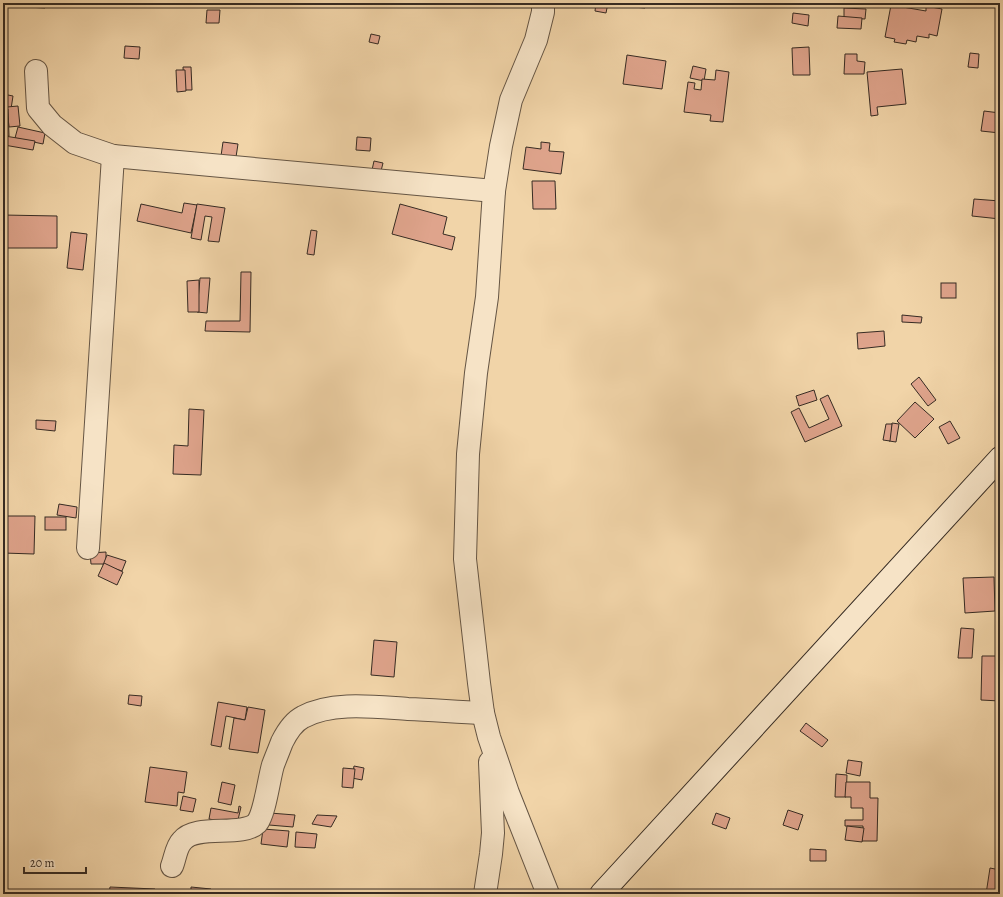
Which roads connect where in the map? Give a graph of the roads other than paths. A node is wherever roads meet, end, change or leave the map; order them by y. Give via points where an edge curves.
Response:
1 (544, 3) edge
2 (36, 71) dead end
3 (113, 156) junction
4 (494, 191) junction
5 (1000, 458) edge
6 (88, 548) dead end
7 (483, 713) junction
8 (489, 737) junction
9 (172, 866) dead end
10 (485, 894) edge
11 (548, 894) edge
12 (601, 894) edge

1 - 4 street via 536,40 511,100
2 - 3 street via 38,108 52,125 75,143
3 - 4 street
3 - 6 street
4 - 7 street via 486,297 468,454 465,559
5 - 12 street
7 - 8 street
7 - 9 street via 364,707 323,709 302,717 284,738 274,764 262,814 256,823 244,828 186,837 180,842
8 - 10 street via 493,833
8 - 11 street

